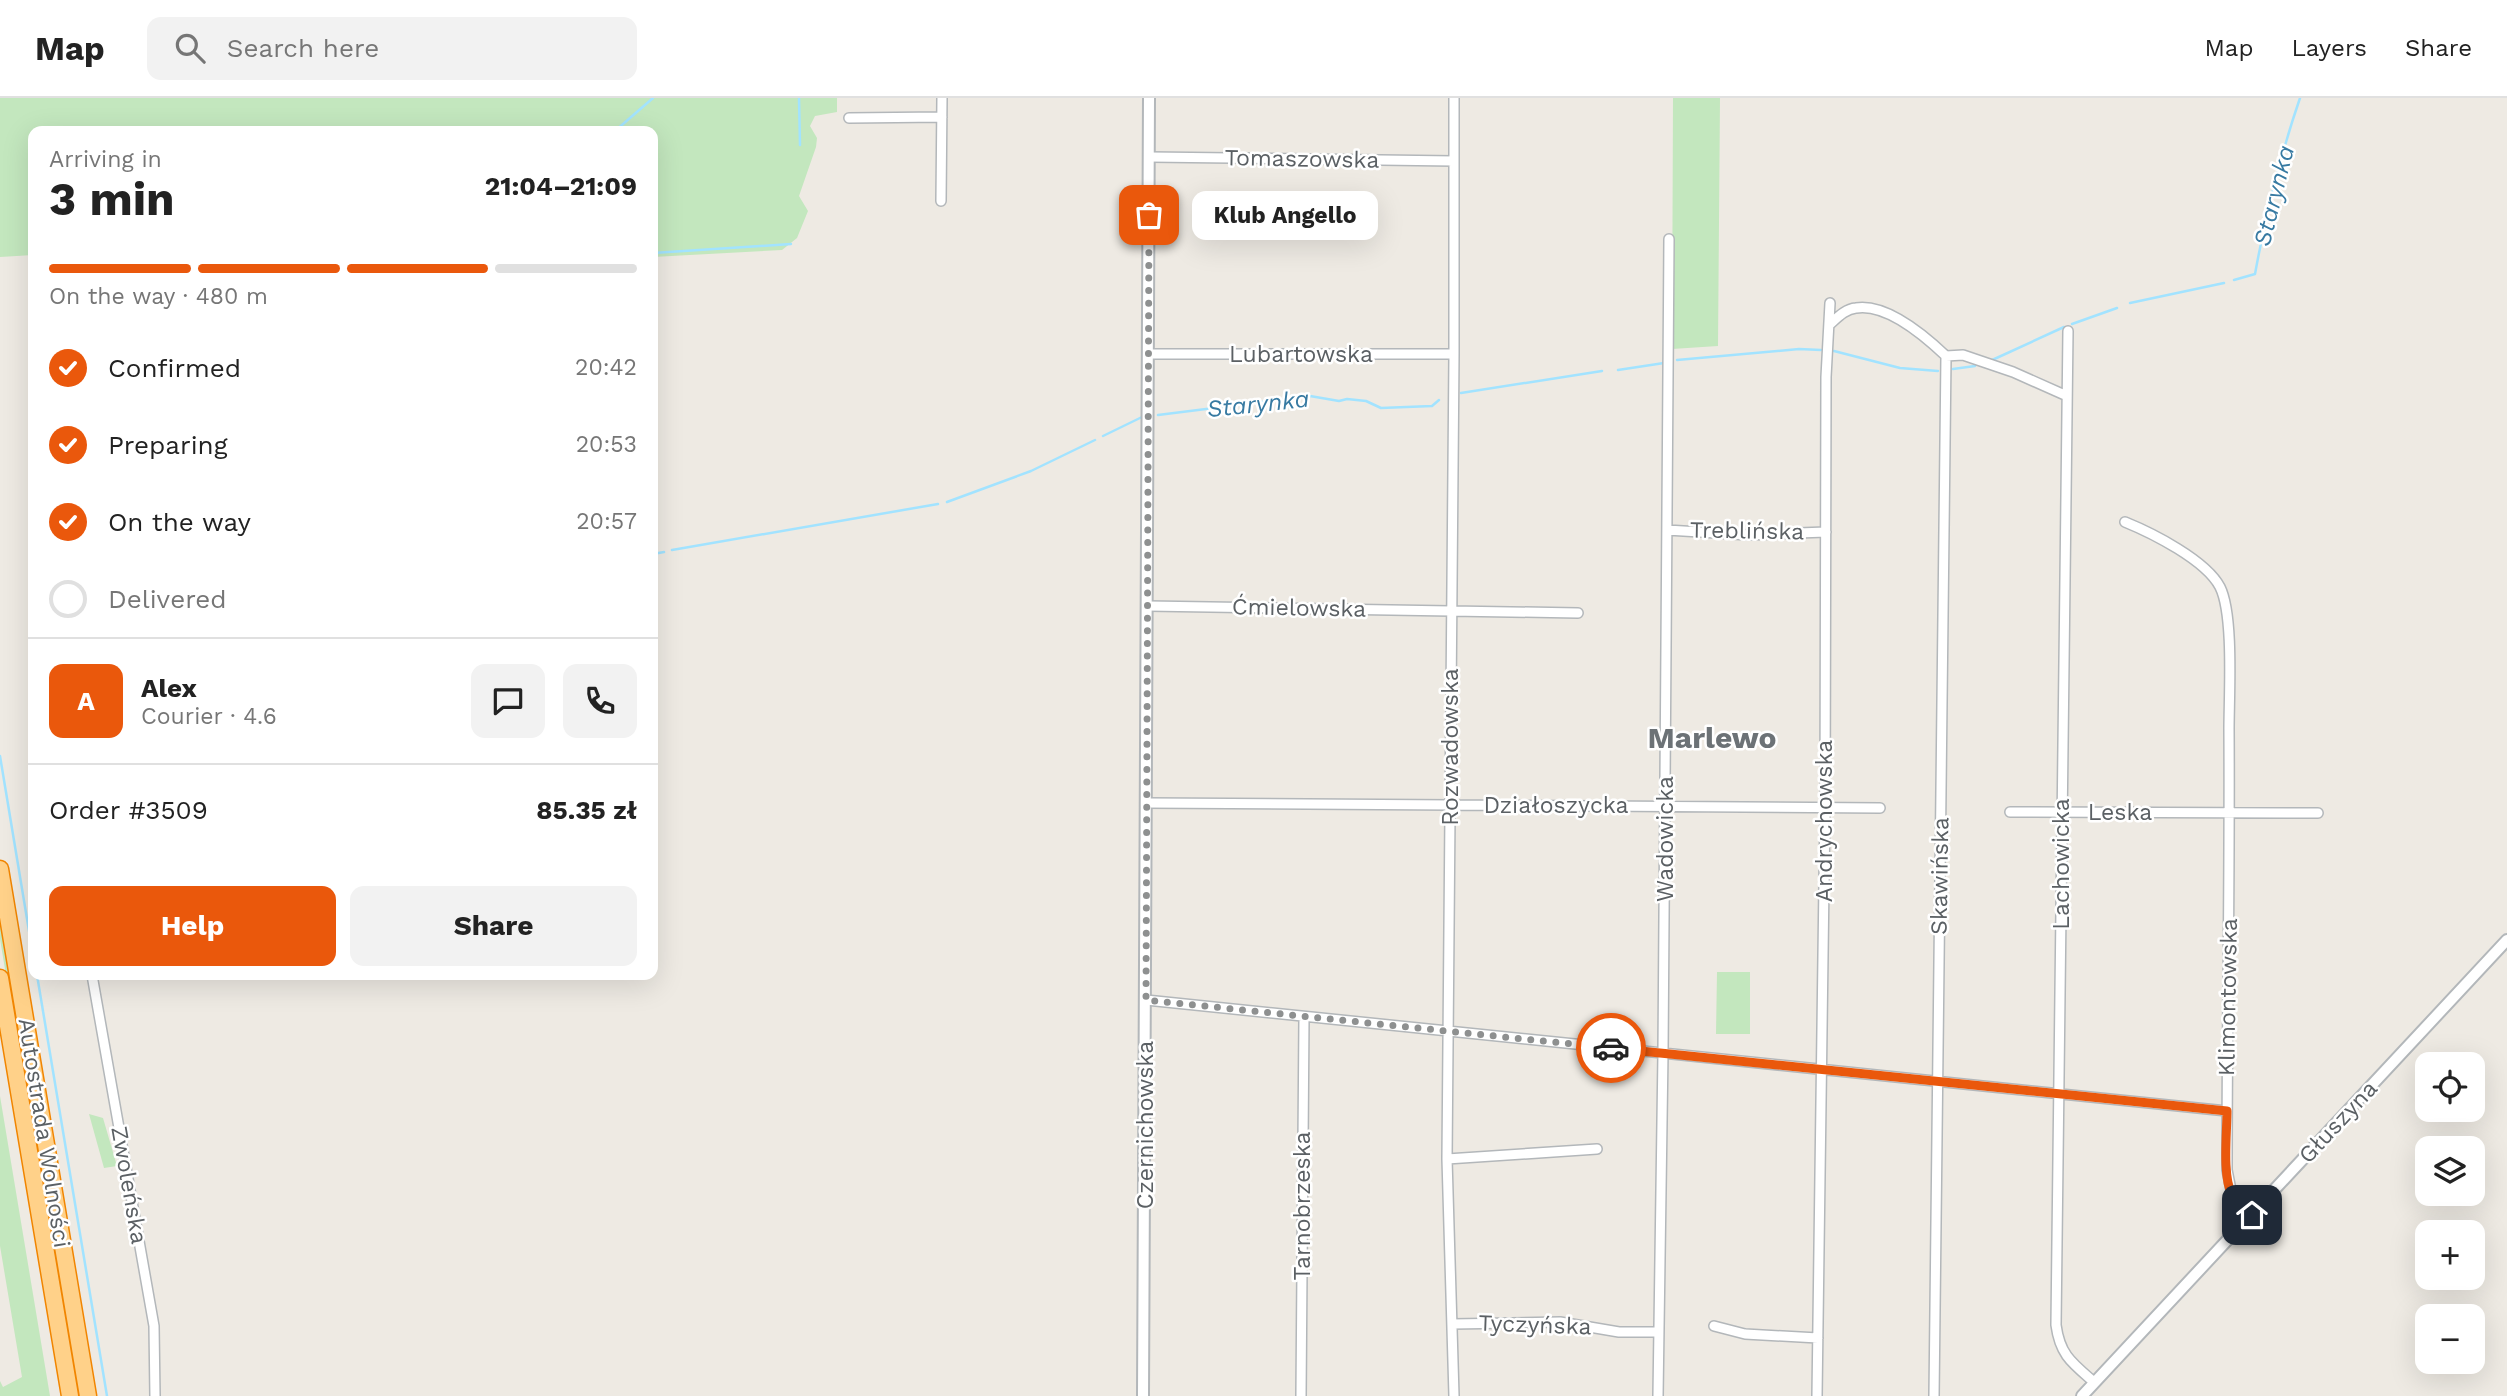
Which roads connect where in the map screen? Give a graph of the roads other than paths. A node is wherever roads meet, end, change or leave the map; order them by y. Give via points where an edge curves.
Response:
1 (942, 98) edge
2 (1149, 98) edge
3 (1454, 98) edge
4 (942, 117) junction
5 (849, 118) dead end
6 (1150, 157) junction
7 (1454, 161) junction
8 (942, 201) dead end
9 (1668, 239) dead end
10 (1830, 303) dead end
11 (1829, 325) junction
12 (2068, 331) dead end
13 (1148, 354) junction
14 (1454, 354) junction
15 (1946, 356) junction
16 (2067, 396) junction
17 (2125, 522) dead end
18 (1667, 530) junction
19 (1826, 532) junction
20 (1148, 606) junction
21 (1451, 610) junction
22 (1578, 613) dead end
23 (1147, 803) junction
24 (1450, 805) junction
25 (1665, 806) junction
26 (1880, 808) dead end
27 (1825, 809) junction
28 (2010, 811) dead end
29 (2061, 811) junction
30 (2230, 813) junction
31 (2318, 813) dead end
32 (0, 869) edge
33 (2507, 940) edge
34 (0, 978) edge
35 (93, 980) edge
36 (1146, 1000) junction
37 (1304, 1017) junction
38 (1449, 1032) junction
39 (1663, 1053) junction
40 (1822, 1070) junction
41 (1938, 1082) junction
42 (2059, 1094) junction
43 (2227, 1111) junction
44 (1597, 1149) dead end
45 (1447, 1159) junction
46 (2252, 1215) junction
47 (1453, 1324) junction
48 (1713, 1326) dead end
49 (1658, 1332) junction
50 (1818, 1338) junction
51 (2094, 1382) junction
52 (70, 1396) edge
53 (88, 1396) edge
54 (155, 1396) edge
55 (1143, 1396) edge
56 (1301, 1396) edge
57 (1454, 1396) edge
58 (1658, 1396) edge
59 (1817, 1396) edge
60 (1934, 1396) edge
61 (2082, 1396) edge

1 - 4 street
2 - 6 street, Czernichowska
3 - 7 street, Rozwadowska
4 - 5 street
4 - 8 street
6 - 7 street, Tomaszowska
6 - 13 street, Czernichowska
7 - 14 street, Rozwadowska
9 - 18 street, Wadowicka
10 - 11 street, Andrychowska
11 - 15 street via 1842,313 1867,307 1924,335
11 - 19 street, Andrychowska
12 - 16 street, Lachowicka
13 - 14 street, Lubartowska
13 - 20 street, Czernichowska
14 - 21 street, Rozwadowska
15 - 16 street via 1963,355
15 - 41 street, Skawińska
16 - 29 street, Lachowicka
17 - 30 street, Klimontowska via 2156,535 2198,564 2215,579 2225,600
18 - 19 street, Treblińska
18 - 25 street, Wadowicka
19 - 27 street, Andrychowska
20 - 21 street, Ćmielowska
20 - 23 street, Czernichowska
21 - 22 street, Ćmielowska
21 - 24 street, Rozwadowska
23 - 24 street, Działoszycka
23 - 36 street, Czernichowska
24 - 25 street, Działoszycka
24 - 38 street, Rozwadowska
25 - 27 street, Działoszycka
25 - 39 street, Wadowicka
26 - 27 street, Działoszycka
27 - 40 street, Andrychowska
28 - 29 street, Leska
29 - 30 street, Leska
29 - 42 street, Lachowicka
30 - 31 street
30 - 43 street, Klimontowska
32 - 53 highway, Autostrada Wolności
33 - 46 street, Głuszyna
34 - 52 highway, Autostrada Wolności
35 - 54 street, Zwoleńska via 154,1326
36 - 37 street
36 - 55 street, Czernichowska
37 - 38 street
37 - 56 street, Tarnobrzeska
38 - 39 street
38 - 45 street, Rozwadowska
39 - 40 street
39 - 49 street, Wadowicka
40 - 41 street
40 - 50 street, Andrychowska
41 - 42 street
41 - 60 street, Skawińska
42 - 43 street
42 - 51 street, Lachowicka via 2056,1325 2066,1357
43 - 46 street, Klimontowska via 2229,1188
44 - 45 street
45 - 47 street, Rozwadowska
46 - 51 street, Głuszyna
47 - 49 street, Tyczyńska via 1560,1322 1619,1332
47 - 57 street, Rozwadowska
48 - 50 street via 1745,1334
49 - 58 street, Wadowicka
50 - 59 street, Andrychowska
51 - 61 street, Głuszyna

